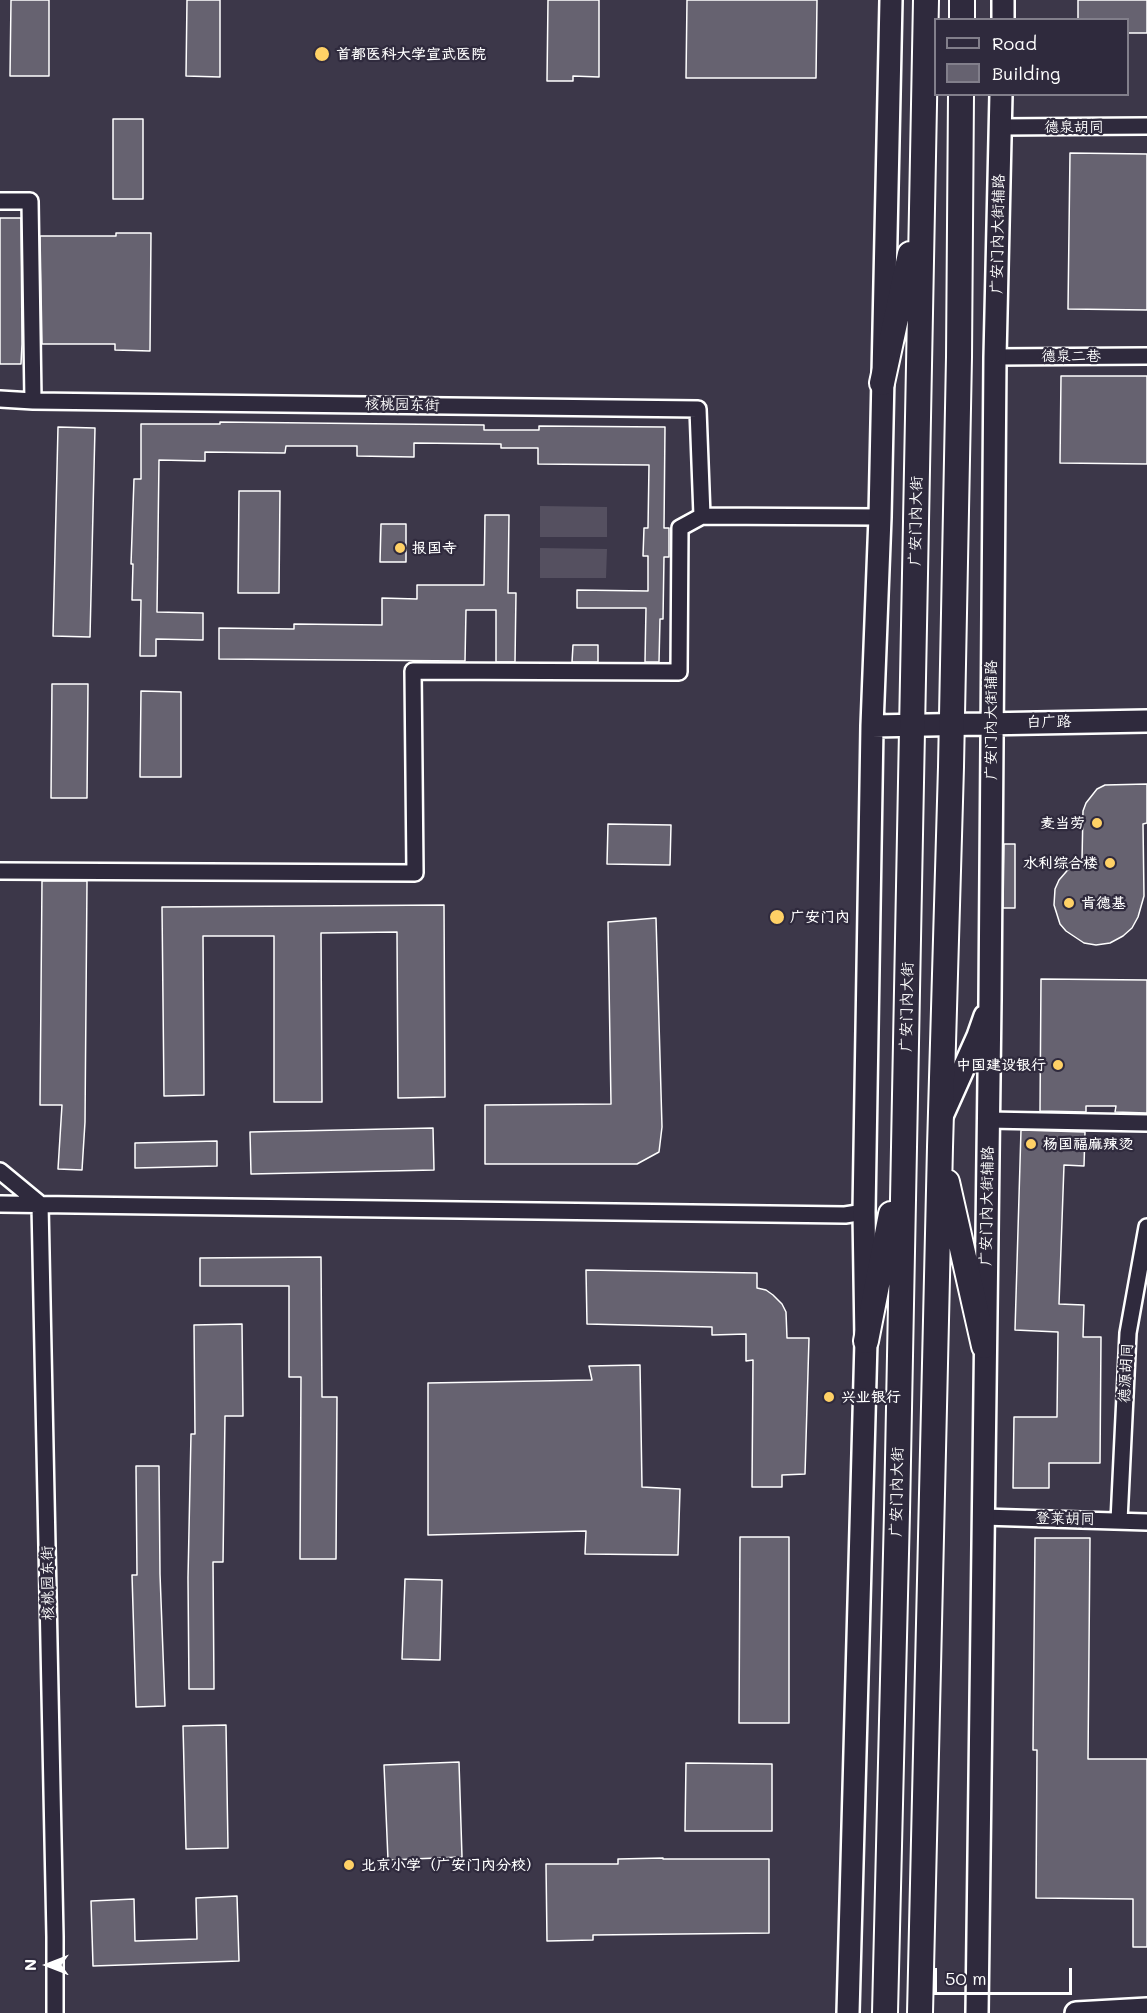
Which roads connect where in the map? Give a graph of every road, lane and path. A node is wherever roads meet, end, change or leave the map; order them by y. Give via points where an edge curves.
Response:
1 (891, 0) edge
2 (926, 0) edge
3 (1003, 0) edge
4 (1003, 18) edge
5 (961, 96) edge
6 (1001, 96) edge
7 (1147, 126) edge
8 (1000, 127) junction
9 (0, 201) edge
10 (922, 202) junction
11 (1147, 356) edge
12 (995, 357) junction
13 (882, 383) junction
14 (0, 399) edge
15 (33, 401) junction
16 (702, 516) junction
17 (880, 517) junction
18 (1147, 721) edge
19 (991, 723) junction
20 (952, 724) junction
21 (912, 725) junction
22 (872, 726) junction
23 (0, 871) edge
24 (990, 1000) junction
25 (941, 1117) junction
26 (988, 1120) junction
27 (1147, 1123) edge
28 (940, 1148) junction
29 (903, 1149) junction
30 (0, 1171) edge
31 (0, 1204) edge
32 (40, 1204) junction
33 (864, 1212) junction
34 (1147, 1227) edge
35 (866, 1341) junction
36 (984, 1346) junction
37 (983, 1517) junction
38 (1119, 1521) junction
39 (1147, 1522) edge
40 (1147, 2010) edge
41 (55, 2013) edge
42 (848, 2013) edge
43 (885, 2013) edge
44 (920, 2013) edge
45 (977, 2013) edge
46 (1076, 2013) edge

1 - 13 street
2 - 10 main road, 广安门内大街
3 - 4 street
5 - 20 main road
6 - 8 street, 广安门内大街辅路
7 - 8 street, 德泉胡同
8 - 12 street, 广安门内大街辅路
9 - 15 street via 30,201
10 - 13 main road
10 - 21 main road, 广安门内大街
11 - 12 street, 德泉二巷
12 - 19 street, 广安门内大街辅路
13 - 17 street
14 - 15 street, 核桃园东街
15 - 16 street, 核桃园东街 via 698,409
16 - 17 street
16 - 23 street via 680,528 679,672 413,671 415,873
17 - 22 street
18 - 19 street, 白广路
19 - 20 street, 白广路
19 - 24 street, 广安门内大街辅路
20 - 21 street, 白广路
20 - 25 main road
21 - 22 street, 白广路
21 - 29 main road, 广安门内大街
22 - 33 street
24 - 25 street
24 - 26 street, 广安门内大街辅路
25 - 28 main road
26 - 27 street
26 - 36 street, 广安门内大街辅路
28 - 36 main road
28 - 44 main road
29 - 35 main road
29 - 43 main road, 广安门内大街
30 - 32 street
31 - 32 street
32 - 33 street via 845,1215
32 - 41 street, 核桃园东街
33 - 35 street
34 - 38 street, 德源胡同 via 1128,1333
35 - 42 street
36 - 37 street
37 - 38 street, 登莱胡同
37 - 45 street
38 - 39 street, 登莱胡同
40 - 46 street

